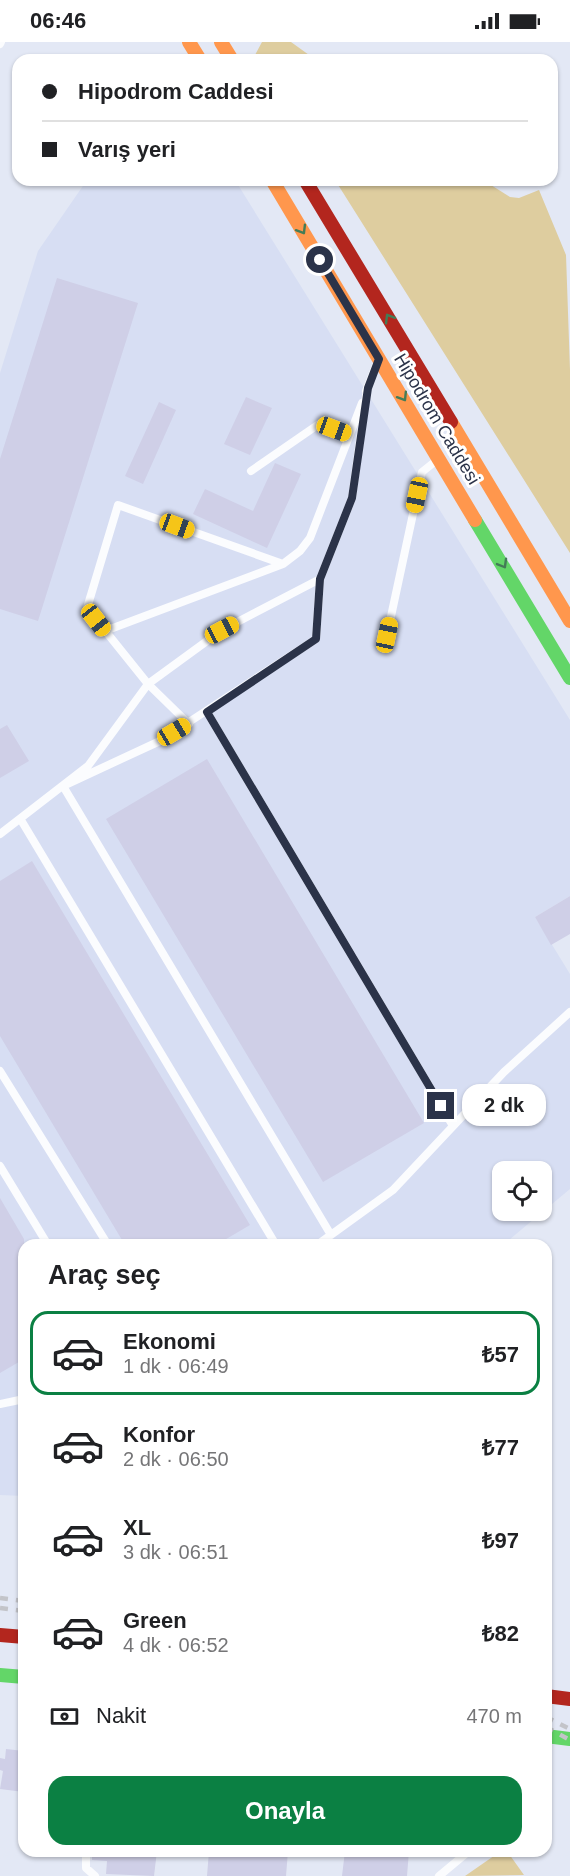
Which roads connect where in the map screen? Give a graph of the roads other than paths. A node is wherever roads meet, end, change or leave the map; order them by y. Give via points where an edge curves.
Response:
1 (276, 186) edge
2 (309, 186) edge
3 (379, 359) junction
4 (368, 388) junction
5 (349, 435) junction
6 (440, 457) junction
7 (250, 471) dead end
8 (283, 564) junction
9 (320, 579) junction
10 (570, 621) edge
11 (105, 631) junction
12 (387, 635) dead end
13 (570, 678) edge
14 (148, 684) junction
15 (207, 712) junction
16 (189, 724) junction
17 (63, 786) junction
18 (21, 820) junction
19 (0, 834) edge
20 (570, 1012) edge
21 (0, 1071) edge
22 (453, 1126) junction
23 (0, 1166) edge
24 (331, 1235) junction
25 (44, 1239) edge
26 (104, 1239) edge
27 (272, 1239) edge
28 (325, 1239) edge
29 (18, 1400) edge
30 (0, 1404) edge
31 (0, 1635) edge
32 (18, 1636) edge
33 (0, 1675) edge
34 (18, 1676) edge
35 (552, 1697) edge
36 (570, 1699) edge
37 (552, 1736) edge
38 (570, 1738) edge
39 (86, 1857) edge
40 (462, 1857) edge
41 (95, 1876) edge
42 (439, 1876) edge

1 -> 3 main road, Hipodrom Caddesi
10 -> 2 main road, Hipodrom Caddesi
3 - 4 lane
3 -> 6 main road, Hipodrom Caddesi
4 - 5 lane
4 - 9 lane via 352,498
5 - 7 lane via 319,424
5 - 8 lane via 310,538
6 - 12 lane via 422,472
6 -> 13 main road, Hipodrom Caddesi
8 - 11 lane
8 - 11 lane via 118,505 87,608
9 - 14 lane via 222,630
9 - 15 lane via 316,639
11 - 14 lane
14 - 16 lane
14 - 17 lane via 88,766
15 - 16 lane
15 - 22 lane
16 - 17 lane
17 - 18 lane
17 - 24 lane
18 - 19 lane
18 - 27 lane
20 - 22 lane
21 - 26 lane
22 - 24 lane via 393,1190
23 - 25 lane
24 - 28 lane
29 - 30 lane
31 - 32 main road
33 - 34 main road
35 - 36 main road
37 - 38 main road
39 - 41 lane via 86,1868
40 - 42 lane

